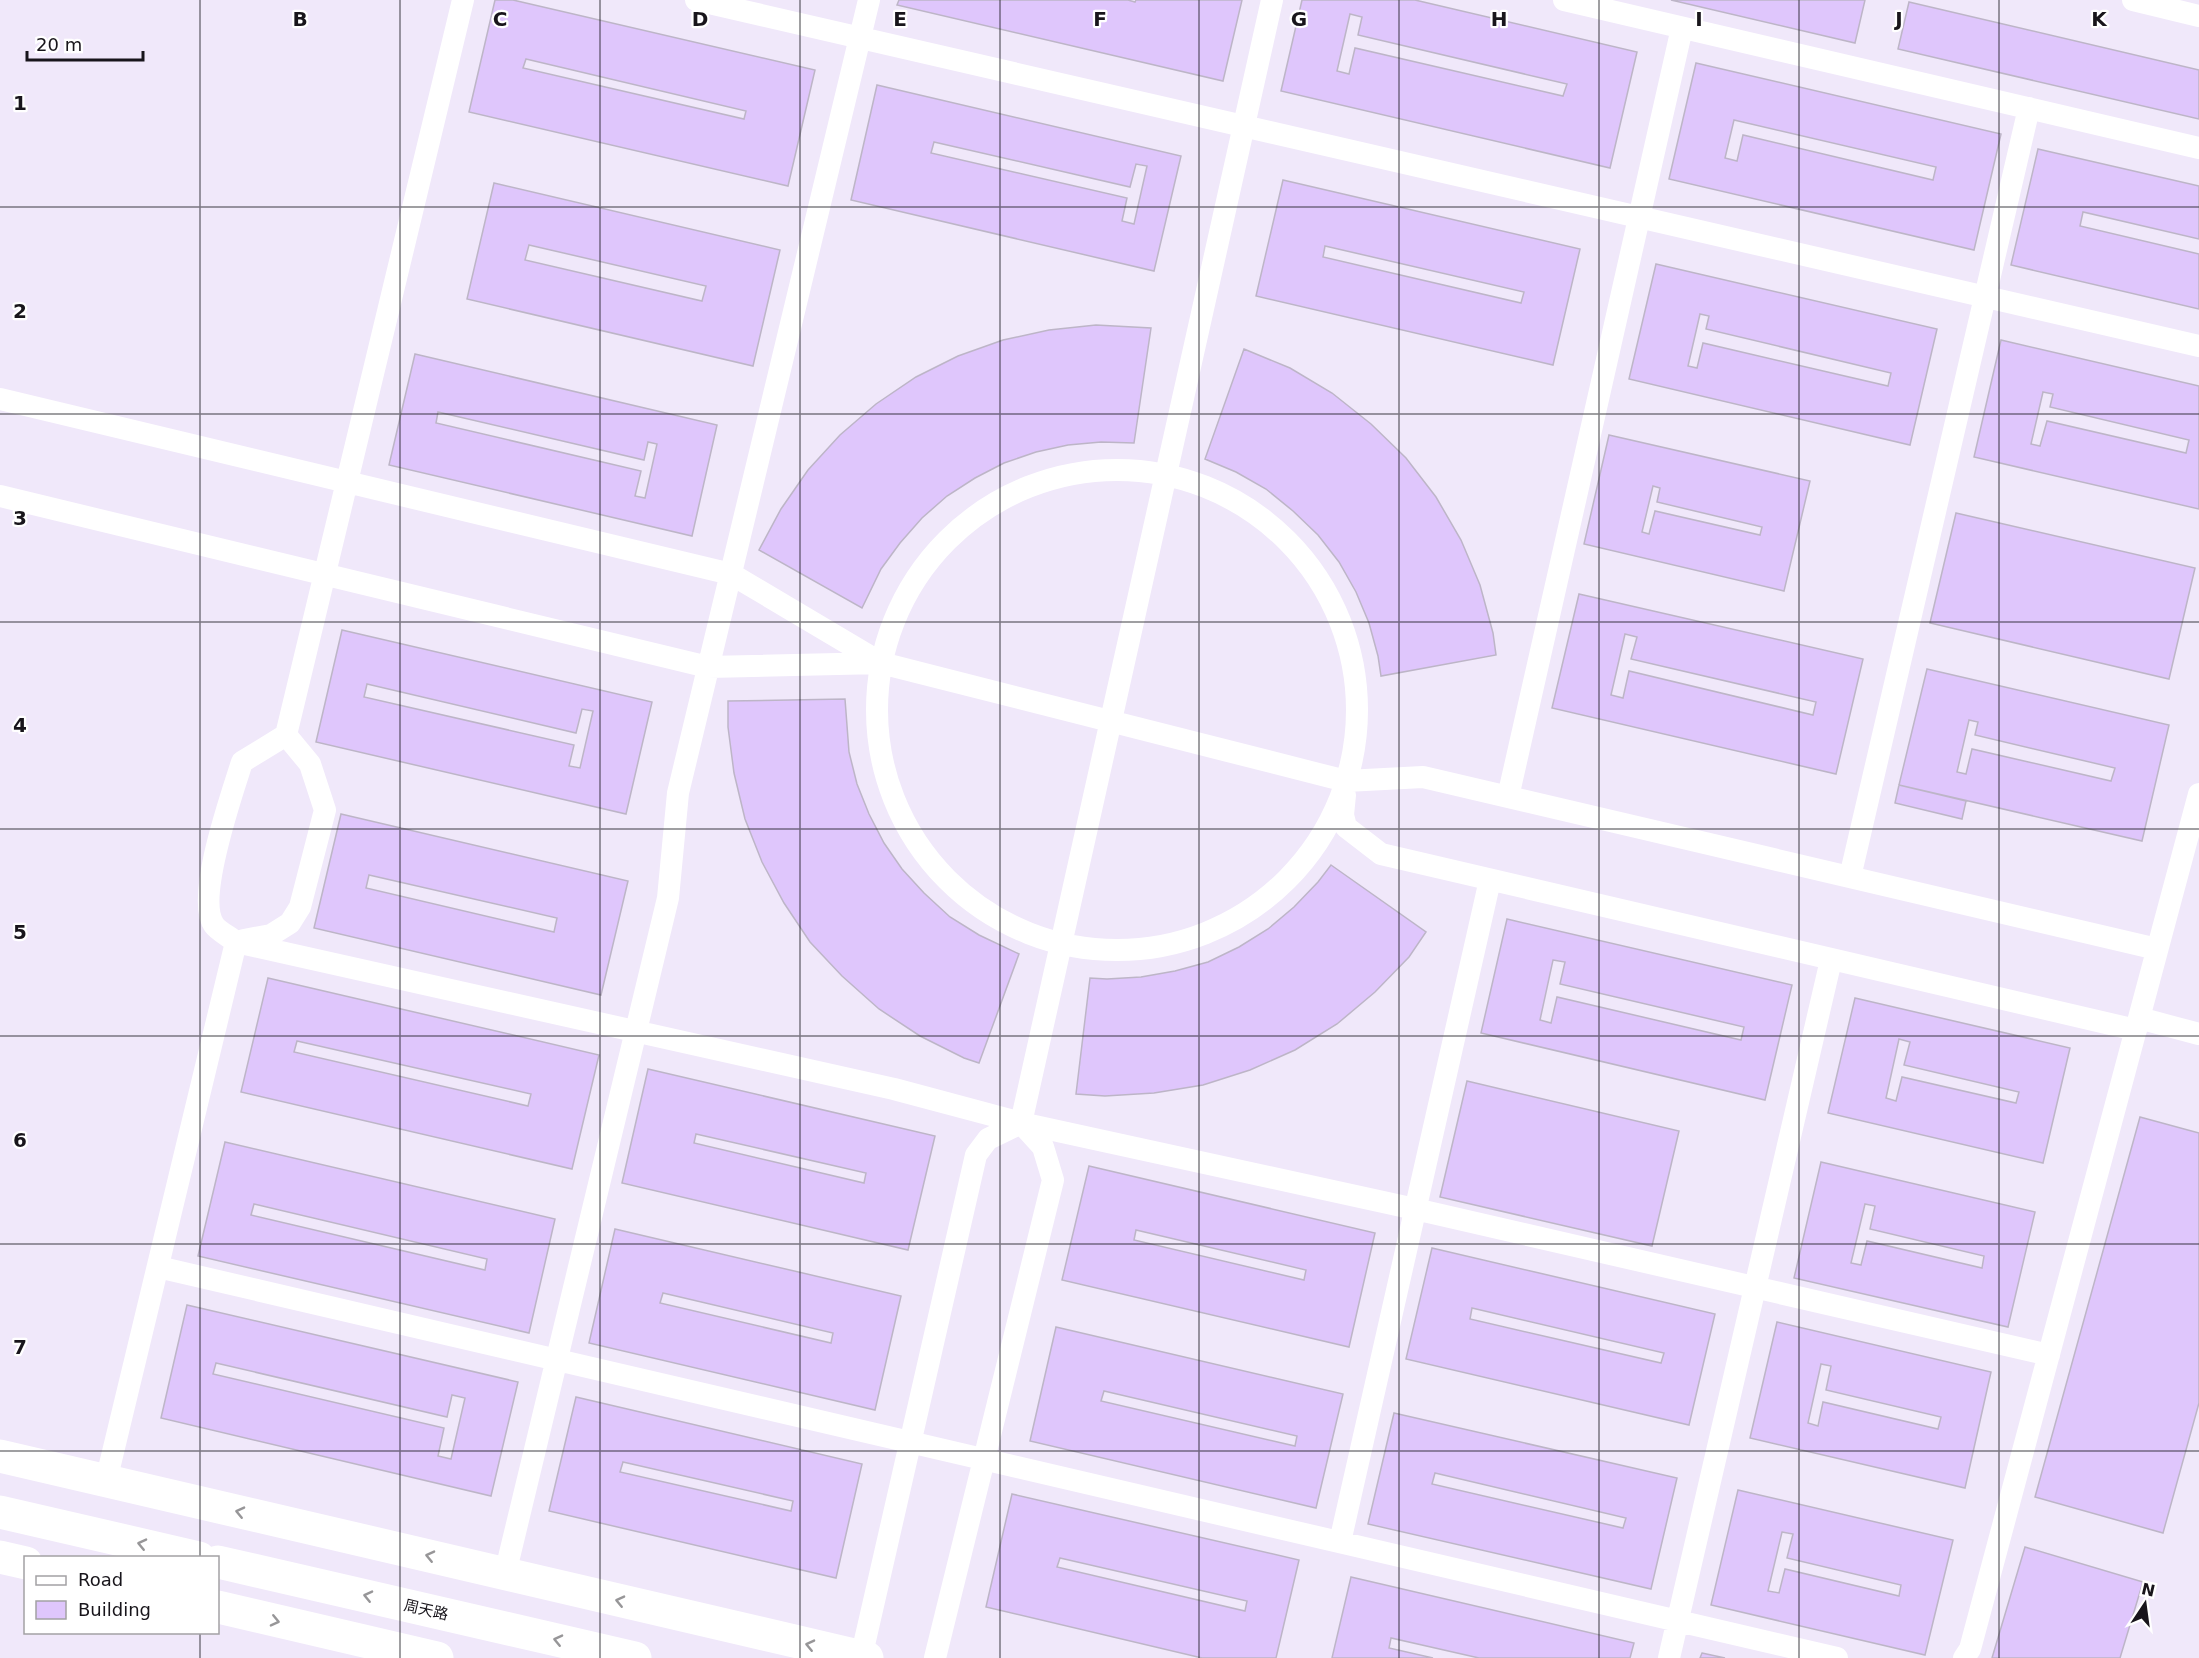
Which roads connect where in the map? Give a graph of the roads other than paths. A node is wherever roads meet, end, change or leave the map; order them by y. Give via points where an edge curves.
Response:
1 (463, 0) edge
2 (696, 0) edge
3 (869, 0) edge
4 (1272, 0) edge
5 (1564, 0) edge
6 (2133, 0) edge
7 (2199, 16) edge
8 (1682, 27) junction
9 (860, 38) junction
10 (2029, 108) junction
11 (1244, 126) junction
12 (2199, 148) edge
13 (1639, 217) junction
14 (1985, 297) junction
15 (2199, 346) edge
16 (0, 399) edge
17 (1166, 475) junction
18 (347, 482) junction
19 (0, 496) edge
20 (325, 574) junction
21 (731, 574) junction
22 (881, 663) junction
23 (708, 667) junction
24 (1110, 722) junction
25 (286, 735) junction
26 (1346, 781) junction
27 (2199, 794) edge
28 (1508, 797) junction
29 (2189, 872) edge
30 (1850, 877) junction
31 (1490, 880) junction
32 (236, 942) junction
33 (1061, 943) junction
34 (2157, 949) junction
35 (1831, 960) junction
36 (2137, 1024) junction
37 (636, 1032) junction
38 (2199, 1034) edge
39 (1021, 1123) junction
40 (1415, 1209) junction
41 (158, 1267) junction
42 (1755, 1287) junction
43 (2049, 1355) junction
44 (557, 1359) junction
45 (911, 1442) junction
46 (0, 1456) edge
47 (984, 1459) junction
48 (106, 1481) junction
49 (0, 1512) edge
50 (1340, 1542) junction
51 (195, 1556) edge
52 (0, 1557) edge
53 (219, 1562) edge
54 (24, 1563) edge
55 (505, 1574) junction
56 (219, 1607) edge
57 (1678, 1621) junction
58 (437, 1658) edge
59 (635, 1658) edge
60 (863, 1658) edge
61 (935, 1658) edge
62 (1669, 1658) edge
63 (1838, 1658) edge
64 (1964, 1658) edge

1 - 18 lane
2 - 9 lane
3 - 9 lane
4 - 11 lane
5 - 8 lane
6 - 7 lane
8 - 10 lane
8 - 13 lane
9 - 11 lane
9 - 21 lane
10 - 12 lane
10 - 14 lane
11 - 13 lane
11 - 17 lane
13 - 14 lane
13 - 28 lane
14 - 15 lane
14 - 30 lane
16 - 18 lane
17 - 22 lane via 1094,471 1057,478 989,507 933,554 912,584 895,616
17 - 24 lane
17 - 26 lane via 1237,502 1295,549 1318,579 1337,613 1350,649 1357,687 1358,726
18 - 20 lane
18 - 21 lane
19 - 20 lane
20 - 23 lane
20 - 25 lane
21 - 22 lane
21 - 23 lane
22 - 23 lane
22 - 24 lane
22 - 33 lane via 876,724 892,796 908,828 928,859 982,909 1016,928
23 - 37 lane via 678,793 668,898
24 - 26 lane
24 - 33 lane
25 - 32 lane via 242,762 221,826 207,902 214,925
25 - 32 lane via 310,764 325,810 300,907 290,923 271,935
26 - 28 lane via 1423,777
26 - 31 lane via 1346,827 1381,854
26 - 33 lane via 1322,836 1300,867 1272,894 1240,916 1168,945 1130,950
27 - 29 lane
28 - 30 lane
29 - 34 lane
30 - 34 lane
31 - 35 lane
31 - 40 lane
32 - 37 lane
32 - 41 lane
33 - 39 lane
34 - 36 lane
35 - 36 lane
35 - 42 lane
36 - 38 lane
36 - 43 lane
37 - 39 lane via 894,1089
37 - 44 lane
39 - 40 lane
39 - 45 lane via 988,1139 976,1155
39 - 47 lane via 1043,1148 1053,1180
40 - 42 lane
40 - 50 lane
41 - 44 lane
41 - 48 lane
42 - 43 lane
42 - 57 lane
43 - 64 lane via 1970,1649
44 - 45 lane
44 - 55 lane
45 - 47 lane
45 - 60 lane
46 - 48 street
47 - 50 lane
47 - 61 lane
55 -> 48 street
51 -> 49 street
50 - 57 lane
52 - 54 street
59 -> 53 street, 周天路
60 -> 55 street
56 -> 58 street
57 - 62 lane
57 - 63 lane

